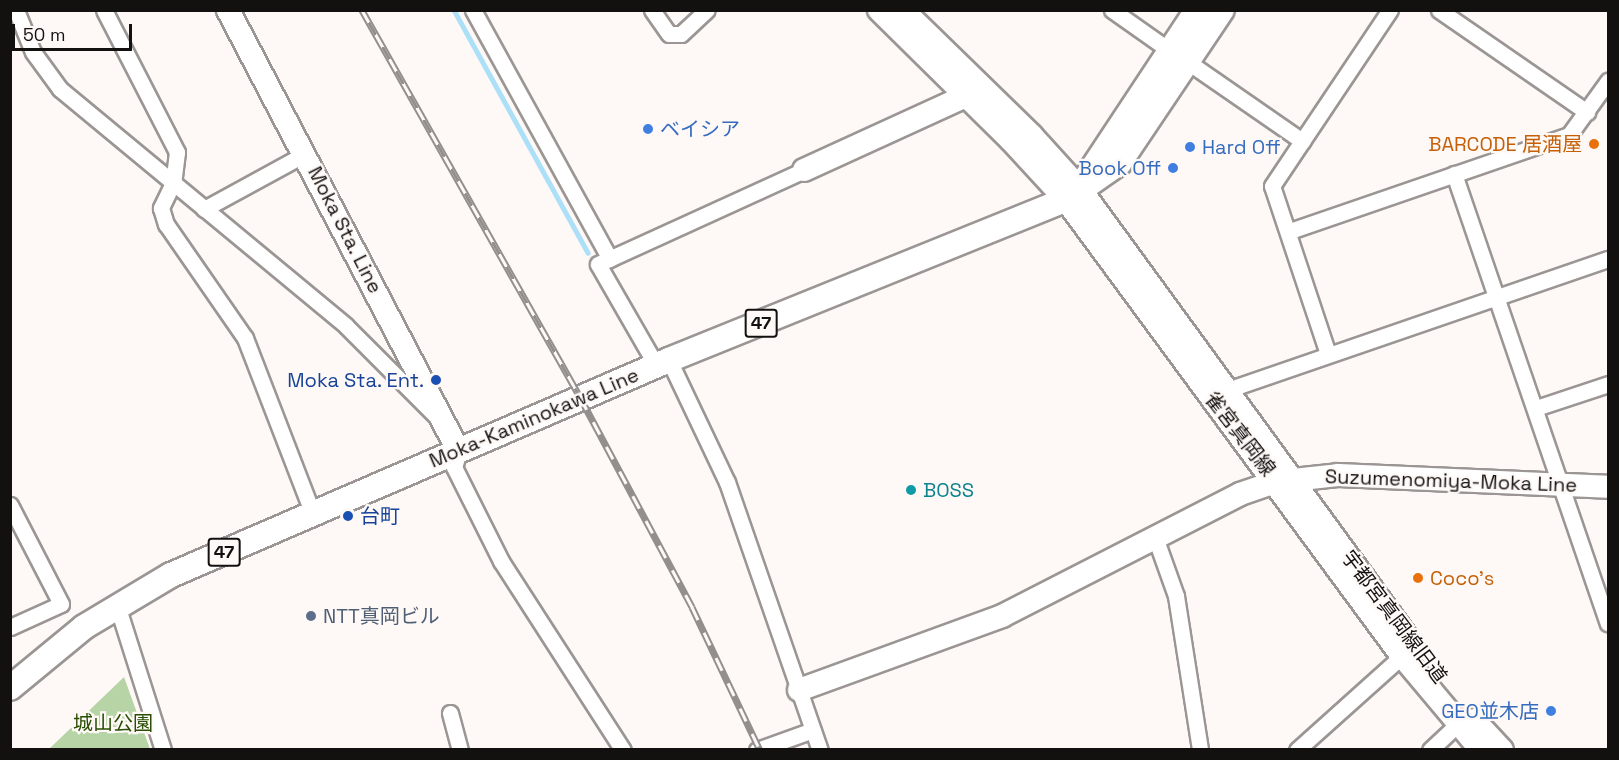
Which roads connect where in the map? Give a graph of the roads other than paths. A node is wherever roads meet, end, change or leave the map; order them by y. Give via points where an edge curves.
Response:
1 (16, 10) edge
2 (104, 10) edge
3 (228, 10) edge
4 (473, 10) edge
5 (652, 10) edge
6 (706, 10) edge
7 (879, 10) edge
8 (903, 10) edge
9 (1112, 10) edge
10 (1197, 10) edge
11 (1222, 10) edge
12 (1390, 10) edge
13 (1439, 10) edge
14 (1178, 56) junction
15 (1608, 81) edge
16 (966, 96) junction
17 (1587, 112) junction
18 (1302, 141) junction
19 (305, 154) junction
20 (804, 170) joint
21 (1454, 174) junction
22 (173, 183) junction
23 (1073, 195) junction
24 (204, 209) junction
25 (1290, 231) junction
26 (610, 259) junction
27 (1608, 259) edge
28 (1495, 298) junction
29 (1328, 354) junction
30 (663, 363) junction
31 (1608, 384) edge
32 (1227, 390) junction
33 (1536, 408) junction
34 (444, 422) junction
35 (459, 451) junction
36 (1284, 480) junction
37 (1560, 485) junction
38 (1608, 487) edge
39 (10, 505) edge
40 (314, 514) junction
41 (1155, 537) junction
42 (117, 605) junction
43 (1608, 623) edge
44 (10, 627) edge
45 (1407, 651) junction
46 (10, 688) edge
47 (799, 690) junction
48 (450, 713) dead end
49 (1458, 724) junction
50 (813, 730) junction
51 (163, 750) edge
52 (460, 750) edge
53 (623, 750) edge
54 (757, 750) edge
55 (820, 750) edge
56 (1200, 750) edge
57 (1296, 750) edge
58 (1430, 750) edge
59 (1481, 750) edge
60 (1502, 750) edge

1 - 22 street via 46,74
2 - 22 street via 177,152
3 - 19 street, Moka Sta. Line
4 - 26 street
5 - 6 street via 669,34 681,34
7 - 16 street
8 - 23 street via 1032,136
9 - 14 street
10 - 14 main road
11 - 14 main road
12 - 18 street
13 - 17 street
14 - 18 street
14 - 23 main road
15 - 17 street
16 - 20 street
16 - 23 street
17 - 21 street via 1569,135
18 - 25 street via 1272,186
19 - 24 street
19 - 34 street, Moka Sta. Line
20 - 26 street
21 - 25 street
21 - 28 street
22 - 24 street
22 - 40 street via 161,208 166,224 245,338
23 - 30 main road, Moka-Kaminokawa Line / 47
23 - 32 street, 雀宮真岡線
23 - 36 street, 雀宮真岡線
24 - 34 street via 346,326
25 - 29 street
26 - 30 street via 598,264
27 - 28 street
28 - 29 street
28 - 33 street
29 - 32 street
30 - 35 main road, Moka-Kaminokawa Line / 47
30 - 47 street via 727,482
31 - 33 street
32 - 36 street, 雀宮真岡線
33 - 37 street
34 - 35 street, Moka Sta. Line
35 - 40 main road, Moka-Kaminokawa Line / 47
35 - 53 street via 454,466 501,561
36 - 37 street, Suzumenomiya-Moka Line via 1338,475
36 - 41 street, Suzumenomiya-Moka Line
36 - 45 street, 宇都宮真岡線旧道
37 - 38 street, Suzumenomiya-Moka Line
37 - 43 street
39 - 44 street via 61,604
40 - 42 main road, Moka-Kaminokawa Line / 47 via 171,575
41 - 47 street, Suzumenomiya-Moka Line via 1002,616
41 - 56 street via 1176,596
42 - 46 main road, Moka-Kaminokawa Line / 47
42 - 51 street
45 - 49 street, 宇都宮真岡線旧道
45 - 57 street
45 - 60 street, 宇都宮真岡線旧道
47 - 50 street
48 - 52 street
49 - 58 street
49 - 59 street, 宇都宮真岡線旧道
50 - 54 street
50 - 55 street

